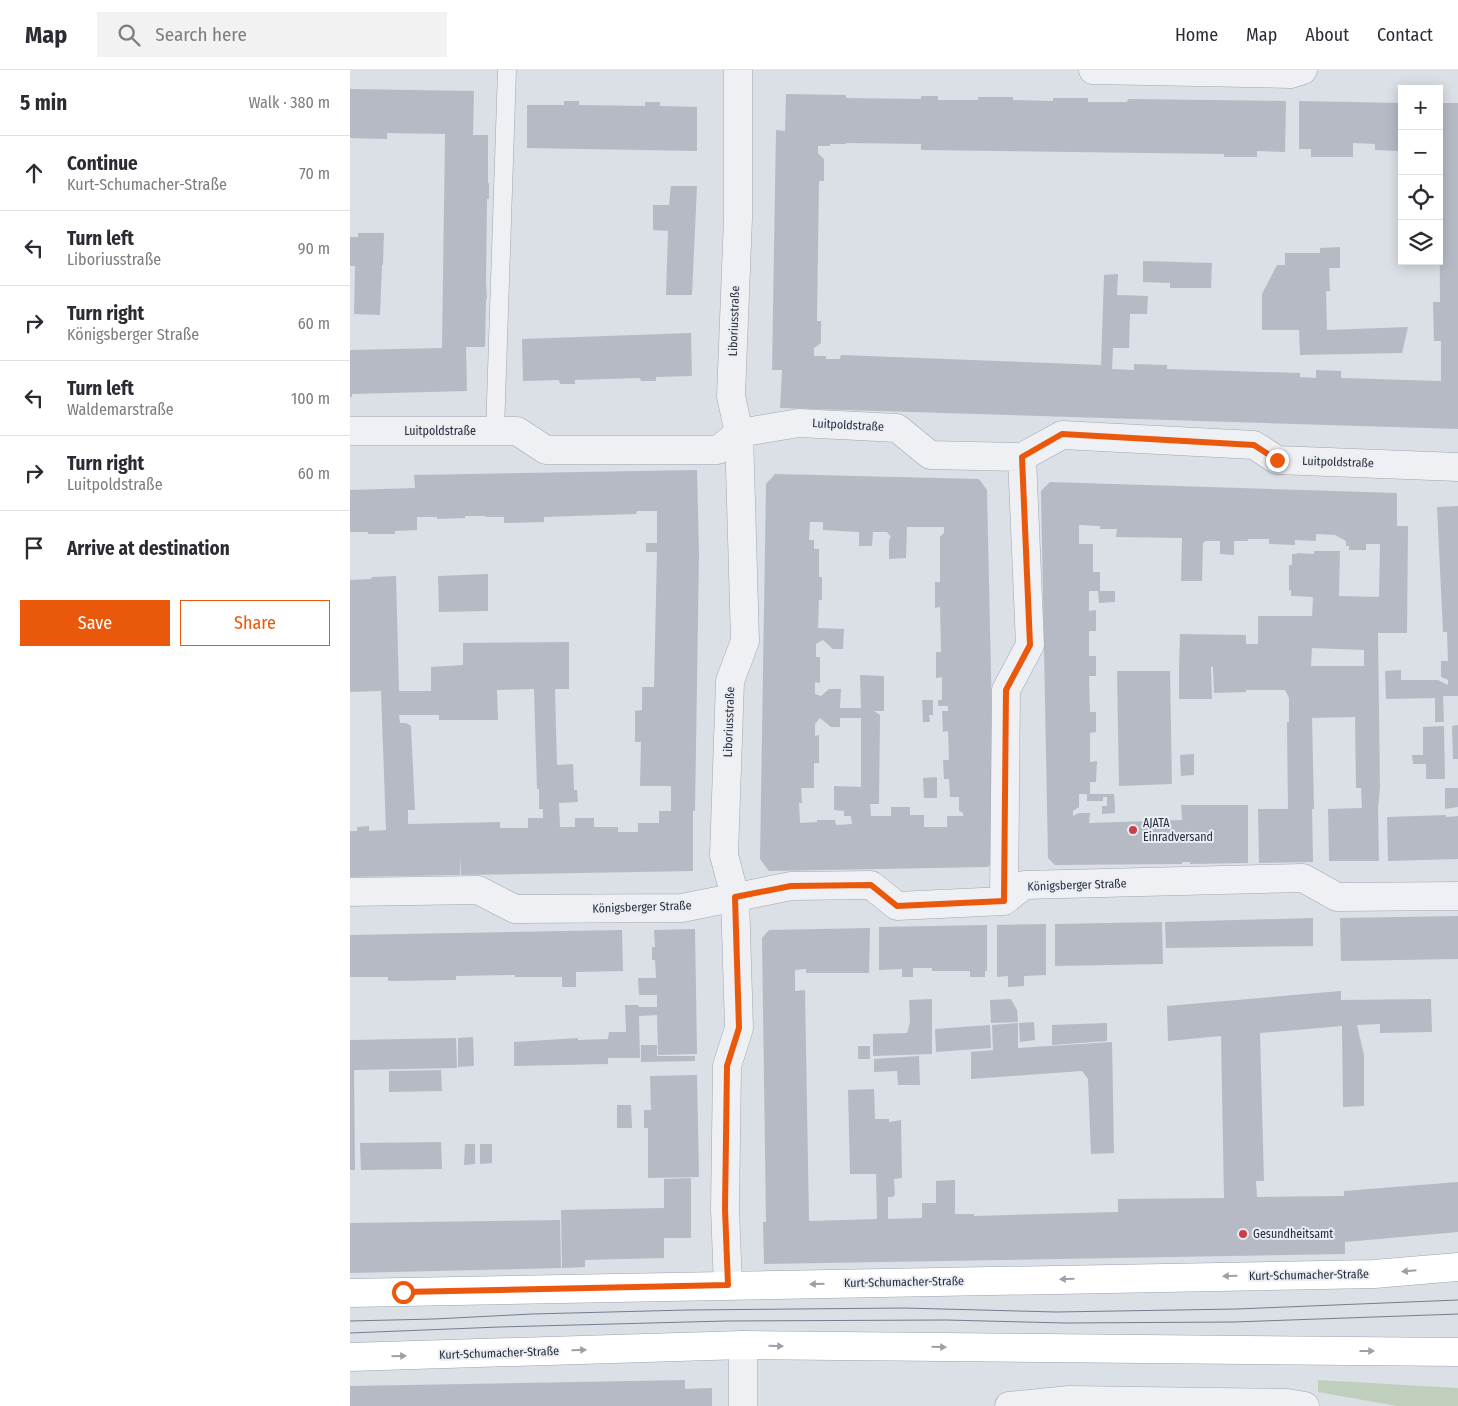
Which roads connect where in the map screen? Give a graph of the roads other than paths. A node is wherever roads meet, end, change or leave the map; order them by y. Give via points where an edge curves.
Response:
1 (506, 70) edge
2 (738, 70) edge
3 (1094, 70) edge
4 (1303, 70) edge
5 (350, 431) edge
6 (494, 431) junction
7 (739, 433) junction
8 (1022, 457) junction
9 (1458, 466) edge
10 (350, 892) edge
11 (1458, 896) edge
12 (735, 897) junction
13 (1004, 901) junction
14 (1458, 1267) edge
15 (728, 1285) junction
16 (350, 1293) edge
17 (743, 1345) junction
18 (1458, 1352) edge
19 (350, 1357) edge
20 (743, 1406) edge
21 (1009, 1406) edge
22 (1305, 1406) edge

1 - 6 lane
2 - 7 street, Liboriusstraße via 738,218 731,396
3 - 4 street via 1291,74
5 - 6 street, Luitpoldstraße
6 - 7 street, Luitpoldstraße via 518,431 546,450 718,450
7 - 8 street, Luitpoldstraße via 799,423 897,428 930,455
7 - 12 street, Liboriusstraße via 746,641 730,681 724,855
8 - 9 street, Luitpoldstraße via 1062,434 1254,445 1277,460
8 - 13 street via 1030,645 1006,690
10 - 12 street, Königsberger Straße via 478,890 515,909 682,908
11 - 13 street, Königsberger Straße via 1337,897 1303,878 1024,885
12 - 13 street, Königsberger Straße via 791,886 871,885 897,906
12 - 15 street, Liboriusstraße via 739,1028 727,1066 725,1209
14 -> 15 main road, Kurt-Schumacher-Straße via 1374,1274
15 - 16 main road, Kurt-Schumacher-Straße
17 -> 18 main road, Kurt-Schumacher-Straße
19 -> 17 main road, Kurt-Schumacher-Straße
17 - 20 street
21 - 22 street via 1069,1400 1287,1403

